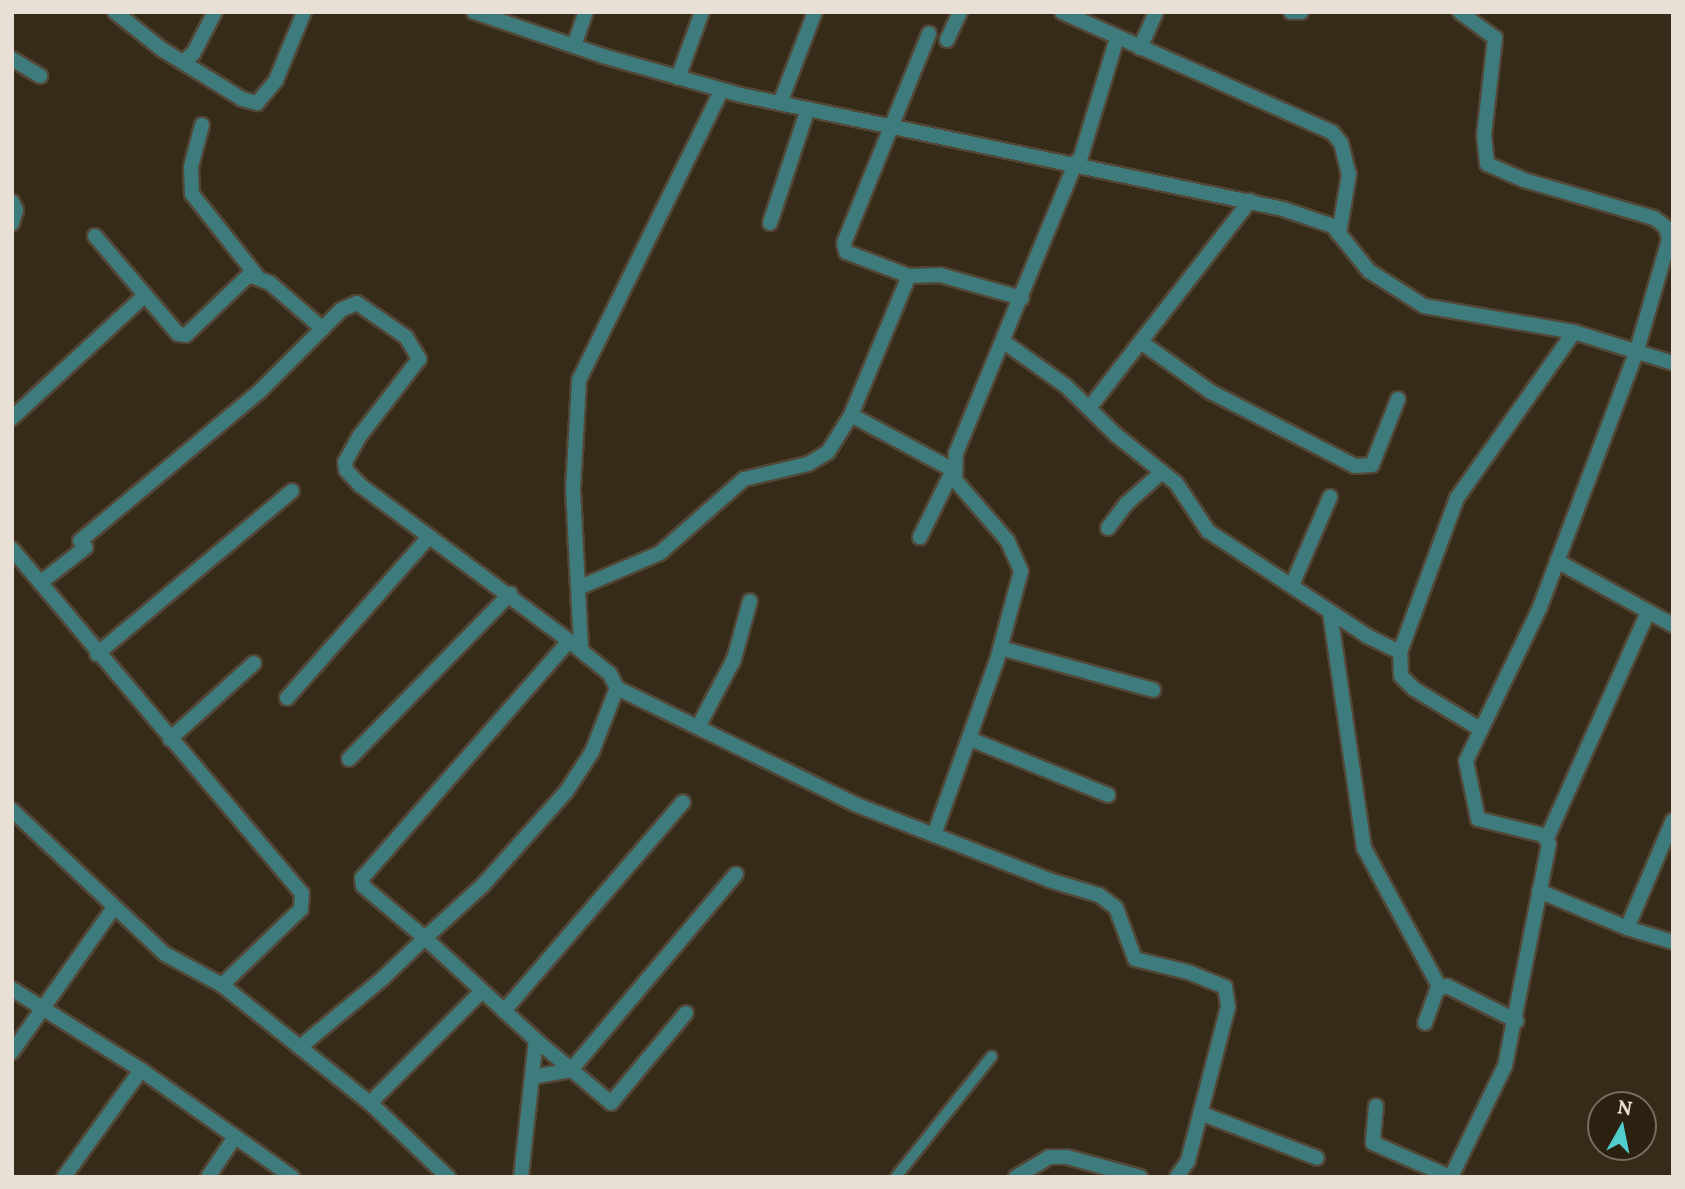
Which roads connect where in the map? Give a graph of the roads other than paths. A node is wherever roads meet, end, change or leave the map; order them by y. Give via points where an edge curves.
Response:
1 (115, 12) edge
2 (215, 12) edge
3 (304, 12) edge
4 (474, 12) edge
5 (586, 12) edge
6 (702, 12) edge
7 (815, 12) edge
8 (960, 12) edge
9 (1156, 12) edge
10 (1291, 12) edge
11 (1301, 12) edge
12 (1460, 12) edge
13 (1063, 13) edge
14 (929, 34) dead end
15 (1118, 38) junction
16 (947, 40) dead end
17 (574, 46) junction
18 (1140, 48) junction
19 (12, 59) edge
20 (182, 62) junction
21 (40, 76) dead end
22 (678, 78) junction
23 (722, 90) junction
24 (780, 103) junction
25 (808, 110) junction
26 (202, 125) dead end
27 (889, 127) junction
28 (1078, 163) junction
29 (1250, 201) junction
30 (12, 202) edge
31 (12, 223) edge
32 (770, 223) dead end
33 (1339, 234) junction
34 (95, 236) dead end
35 (257, 276) junction
36 (909, 276) junction
37 (144, 296) junction
38 (1022, 298) junction
39 (323, 329) junction
40 (1574, 332) junction
41 (1004, 341) junction
42 (1140, 342) junction
43 (1637, 350) junction
44 (1673, 363) edge
45 (1398, 399) dead end
46 (1090, 407) junction
47 (851, 415) junction
48 (12, 418) edge
49 (953, 470) junction
50 (1162, 472) junction
51 (292, 491) dead end
52 (1330, 497) dead end
53 (1108, 528) dead end
54 (429, 537) junction
55 (920, 537) dead end
56 (12, 549) edge
57 (1557, 561) junction
58 (40, 583) junction
59 (1292, 585) junction
60 (578, 588) junction
61 (510, 594) junction
62 (751, 601) dead end
63 (1330, 612) junction
64 (1648, 612) junction
65 (1673, 625) edge
66 (575, 645) junction
67 (1001, 648) junction
68 (1400, 652) junction
69 (97, 654) junction
70 (254, 663) dead end
71 (617, 688) junction
72 (1153, 690) dead end
73 (287, 698) dead end
74 (698, 727) junction
75 (1480, 729) junction
76 (170, 739) junction
77 (970, 739) junction
78 (349, 759) dead end
79 (1108, 795) dead end
80 (683, 802) dead end
81 (12, 810) edge
82 (1673, 820) edge
83 (934, 835) junction
84 (1547, 838) junction
85 (736, 874) dead end
86 (1539, 891) junction
87 (113, 909) junction
88 (1627, 929) junction
89 (425, 939) junction
90 (1673, 942) edge
91 (222, 985) junction
92 (1440, 988) junction
93 (12, 989) edge
94 (482, 991) junction
95 (43, 1008) junction
96 (504, 1011) junction
97 (686, 1013) dead end
98 (1517, 1021) junction
99 (1425, 1023) dead end
100 (536, 1040) junction
101 (300, 1047) junction
102 (12, 1052) edge
103 (992, 1056) dead end
104 (141, 1070) junction
105 (572, 1070) junction
106 (532, 1076) junction
107 (370, 1103) junction
108 (1376, 1106) dead end
109 (1200, 1114) junction
110 (236, 1137) junction
111 (1317, 1158) dead end
112 (64, 1177) edge
113 (208, 1177) edge
114 (292, 1177) edge
115 (448, 1177) edge
116 (521, 1177) edge
117 (896, 1177) edge
118 (1016, 1177) edge
119 (1140, 1177) edge
120 (1177, 1177) edge
121 (1451, 1177) edge

1 - 20 street
2 - 20 street via 193,54
3 - 20 street via 276,80 257,103 242,99
4 - 17 street
5 - 17 street
6 - 22 street
7 - 24 street
8 - 16 street
9 - 18 street
10 - 11 street
12 - 43 street via 1495,38 1484,135 1487,164 1524,180 1654,218 1666,227 1666,258
13 - 15 street
14 - 27 street
15 - 18 street
15 - 28 street
17 - 22 street
18 - 33 street via 1332,132 1342,143 1349,174
19 - 21 street
22 - 23 street
23 - 24 street
23 - 60 street via 579,380 573,477
24 - 25 street
25 - 27 street
25 - 32 street
26 - 35 street via 191,167 192,194
27 - 28 street
27 - 36 street via 844,243 846,252
28 - 29 street
28 - 38 street
29 - 33 street via 1328,223
29 - 42 street
30 - 31 street
33 - 40 street via 1368,271 1424,306
34 - 37 street
35 - 37 street via 243,278 182,336
35 - 39 street
36 - 38 street via 940,275
36 - 47 street
37 - 48 street
38 - 41 street
39 - 54 street via 349,303 357,303 406,337 417,352 413,370 359,436 345,462 360,485
39 - 58 street via 259,392
40 - 43 street
40 - 68 street via 1457,498
41 - 46 street
41 - 49 street
42 - 45 street via 1211,393 1355,466 1372,465
42 - 46 street
43 - 44 street
43 - 57 street
46 - 50 street
47 - 49 street
47 - 60 street via 840,437 816,460 748,476 660,553
49 - 55 street
49 - 67 street via 955,480 1007,540 1020,564
50 - 53 street via 1126,504
50 - 59 street via 1184,490 1208,531
51 - 69 street
52 - 59 street
54 - 61 street
54 - 73 street
56 - 58 street
57 - 64 street
57 - 75 street
58 - 69 street
59 - 63 street
60 - 66 street
61 - 66 street
61 - 78 street
62 - 74 street via 734,659
63 - 68 street
63 - 92 street via 1364,848
64 - 65 street
64 - 84 street
66 - 71 street via 610,674
66 - 89 street via 362,878 363,886
67 - 72 street
67 - 77 street
68 - 75 street via 1401,676 1414,689
69 - 76 street
70 - 76 street
71 - 74 street
71 - 89 street via 592,752 566,792 483,885
74 - 83 street via 857,805
75 - 84 street via 1466,761 1476,816
76 - 91 street via 302,893 300,909
77 - 79 street
77 - 83 street
80 - 96 street
81 - 87 street
82 - 88 street
83 - 109 street via 1099,895 1116,908 1135,959 1225,987 1228,1007
84 - 86 street
85 - 105 street
86 - 88 street
86 - 98 street
87 - 91 street via 165,954
87 - 95 street
88 - 90 street
89 - 94 street
89 - 101 street
91 - 101 street
92 - 98 street via 1466,993
92 - 99 street
93 - 95 street
94 - 96 street
94 - 107 street
95 - 102 street
95 - 104 street
96 - 100 street
97 - 105 street via 611,1103
98 - 121 street via 1492,1100
100 - 105 street
100 - 106 street
101 - 107 street
103 - 117 lane
104 - 110 street
104 - 112 street
105 - 106 street
106 - 116 street
107 - 115 street
108 - 121 street via 1373,1143
109 - 111 street
109 - 120 street via 1188,1161
110 - 113 street
110 - 114 street
118 - 119 street via 1049,1157 1067,1157

